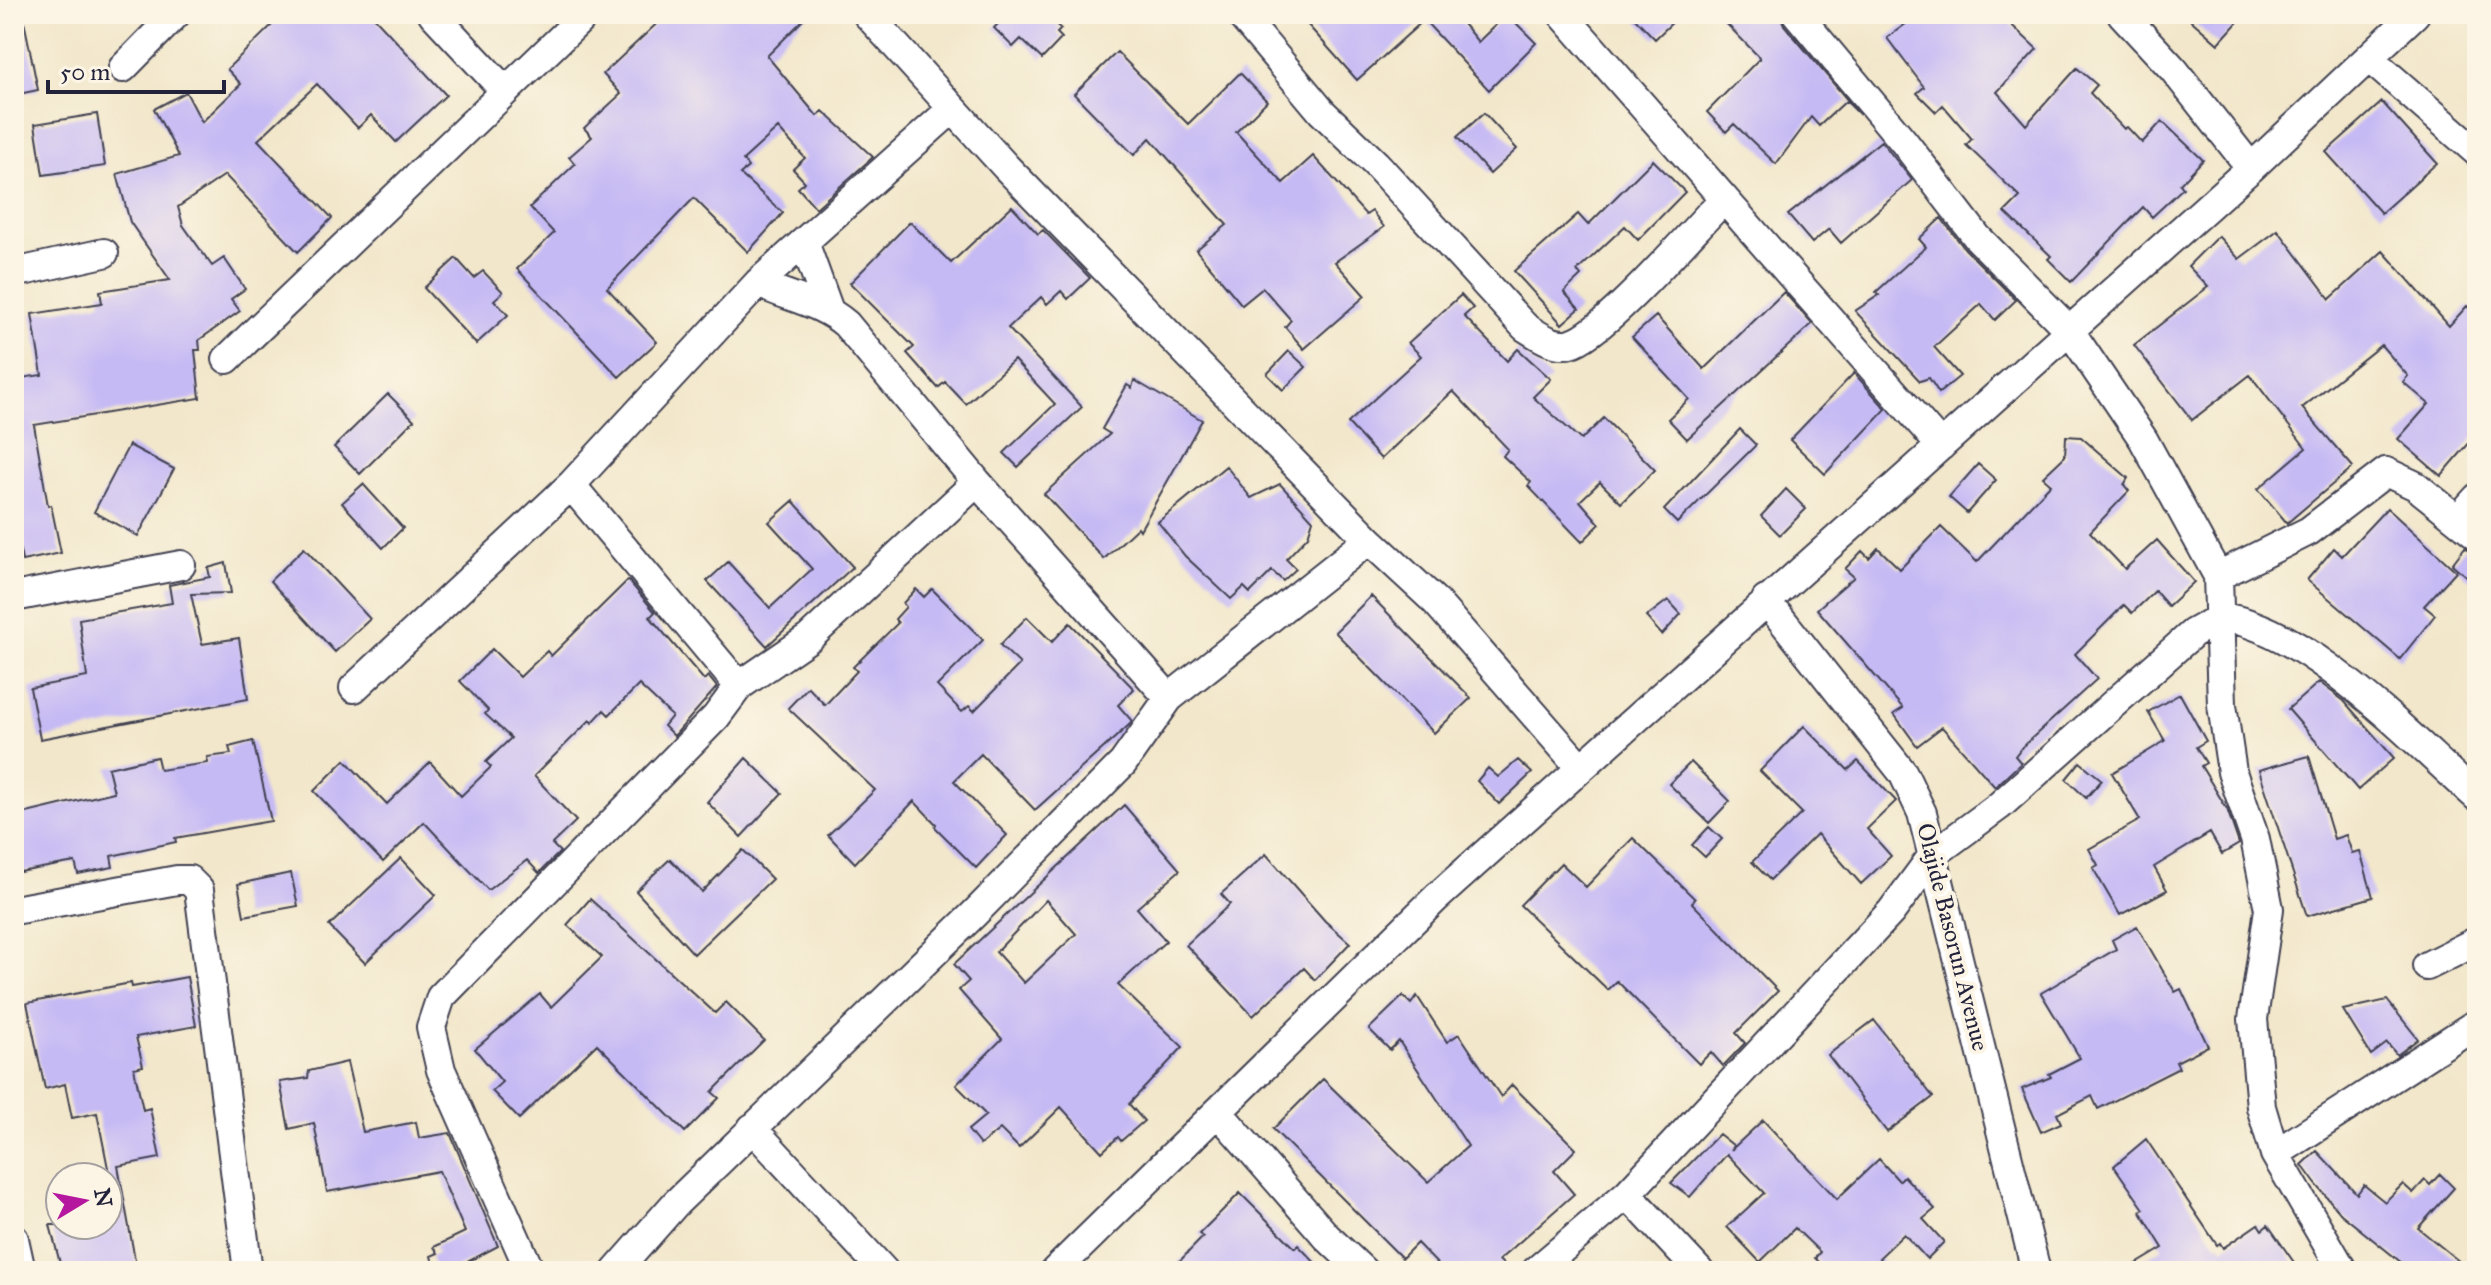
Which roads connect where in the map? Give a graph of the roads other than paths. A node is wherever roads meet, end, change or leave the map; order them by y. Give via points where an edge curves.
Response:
1 (176, 14) edge
2 (433, 14) edge
3 (586, 14) edge
4 (867, 14) edge
5 (1240, 14) edge
6 (1562, 14) edge
7 (1797, 14) edge
8 (2122, 14) edge
9 (2415, 14) edge
10 (2370, 59) junction
11 (123, 68) dead end
12 (505, 91) junction
13 (952, 109) junction
14 (2477, 152) edge
15 (2251, 168) junction
16 (1724, 199) junction
17 (804, 242) junction
18 (104, 253) dead end
19 (14, 273) edge
20 (758, 283) junction
21 (828, 308) junction
22 (2070, 331) junction
23 (227, 359) dead end
24 (1941, 446) junction
25 (977, 482) junction
26 (571, 485) junction
27 (2477, 498) edge
28 (2468, 527) edge
29 (1369, 540) junction
30 (181, 565) dead end
31 (2218, 576) junction
32 (14, 597) edge
33 (1766, 600) junction
34 (2222, 617) junction
35 (739, 686) junction
36 (354, 688) dead end
37 (1169, 698) junction
38 (1580, 767) junction
39 (2477, 797) edge
40 (1934, 854) junction
41 (14, 910) edge
42 (2477, 941) edge
43 (2427, 966) dead end
44 (2477, 1023) edge
45 (1218, 1112) junction
46 (752, 1128) junction
47 (2275, 1154) junction
48 (1627, 1194) junction
49 (14, 1239) edge
50 (21, 1271) edge
51 (248, 1271) edge
52 (530, 1271) edge
53 (616, 1271) edge
54 (884, 1271) edge
55 (1055, 1271) edge
56 (1363, 1271) edge
57 (1536, 1271) edge
58 (1699, 1271) edge
59 (2036, 1271) edge
60 (2343, 1271) edge

1 - 11 street
2 - 12 street
3 - 12 street
4 - 13 street
5 - 16 street via 1322,112 1525,327 1546,340 1569,344 1597,331
6 - 16 street
7 - 22 street via 1977,237
8 - 15 street
9 - 10 street
10 - 14 street
10 - 15 street
12 - 23 street
13 - 17 street
13 - 29 street
15 - 22 street
16 - 24 street
17 - 20 street
17 - 21 street
18 - 19 street
20 - 21 street
20 - 26 street
21 - 25 street
22 - 24 street
22 - 31 street via 2143,439
24 - 33 street
25 - 35 street via 809,638
25 - 37 street
26 - 35 street
26 - 36 street
27 - 28 street
28 - 31 street via 2416,486 2386,472 2309,531
29 - 37 street
29 - 38 street via 1436,602
30 - 32 street
31 - 34 street
33 - 38 street
33 - 40 street, Olajide Basorun Avenue via 1903,773
34 - 39 street via 2261,628 2325,664
34 - 40 street via 2193,633 1999,806
34 - 47 street via 2222,705 2232,772 2255,839 2269,909 2253,1019 2261,1107
35 - 52 street via 716,717 441,997 431,1027 441,1070
37 - 46 street via 1123,763
38 - 45 street via 1436,898
40 - 48 street via 1891,912
40 - 59 street, Olajide Basorun Avenue
41 - 51 street via 177,880 189,880 199,890
42 - 43 street
44 - 47 street
45 - 55 street
45 - 56 street
46 - 53 street
46 - 54 street
47 - 60 street
48 - 57 street
48 - 58 street
49 - 50 street

